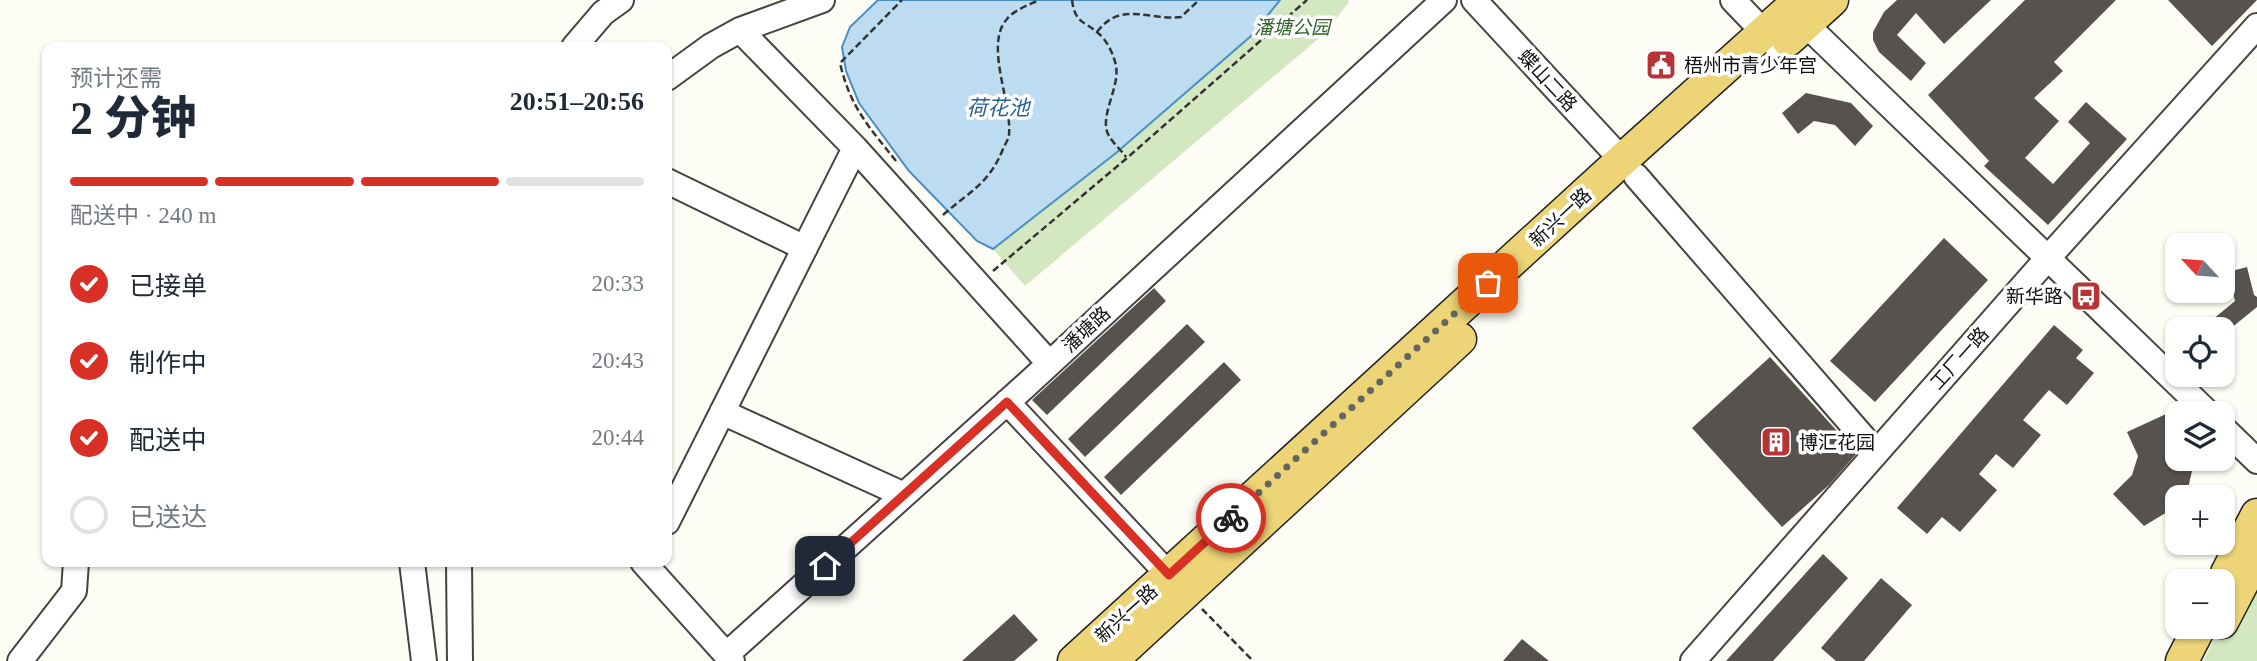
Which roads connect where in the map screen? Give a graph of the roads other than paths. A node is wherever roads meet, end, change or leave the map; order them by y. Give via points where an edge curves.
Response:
1 (621, 0) edge
2 (822, 0) edge
3 (1444, 0) edge
4 (1474, 0) edge
5 (1734, 0) edge
6 (1832, 0) edge
7 (1799, 11) edge
8 (2257, 26) edge
9 (740, 30) junction
10 (1771, 40) junction
11 (578, 42) edge
12 (672, 74) edge
13 (855, 148) junction
14 (1629, 168) junction
15 (672, 183) edge
16 (805, 248) junction
17 (2047, 259) junction
18 (1049, 363) junction
19 (2195, 401) edge
20 (1007, 402) junction
21 (722, 412) junction
22 (2235, 440) edge
23 (1876, 452) junction
24 (2257, 461) edge
25 (904, 495) junction
26 (672, 512) edge
27 (2257, 515) edge
28 (2257, 555) edge
29 (76, 567) edge
30 (413, 567) edge
31 (459, 567) edge
32 (649, 567) edge
33 (2229, 569) edge
34 (1177, 583) junction
35 (2235, 597) edge
36 (2193, 639) edge
37 (2214, 639) edge
38 (729, 658) edge
39 (20, 661) edge
40 (424, 661) edge
41 (460, 661) edge
42 (1074, 661) edge
43 (1111, 661) edge
44 (1693, 661) edge
45 (2182, 661) edge
46 (2203, 661) edge

1 - 11 street
2 - 9 street
3 - 18 street, 潘塘路
4 - 14 street, 蝶山二路
5 - 10 street
6 - 7 main road, 新兴一路
7 - 10 main road, 新兴一路
7 - 17 street
8 - 17 street, 工厂一路
9 - 12 street
9 - 13 street
10 - 14 main road, 新兴一路
13 - 16 street
13 - 18 street
14 - 23 street, 蝶山二路
14 - 34 main road, 新兴一路
15 - 16 street
16 - 21 street
17 - 19 street
17 - 23 street, 工厂一路
18 - 20 street, 潘塘路
20 - 25 street, 潘塘路
20 - 34 street
21 - 25 street
21 - 26 street
22 - 24 street
23 - 44 street, 工厂一路
25 - 38 street, 潘塘路
27 - 33 main road
28 - 35 main road
29 - 39 street via 74,591
30 - 40 street
31 - 41 street
32 - 38 street
34 - 42 main road, 新兴一路
34 - 43 main road, 新兴一路
36 - 45 main road
37 - 46 main road

